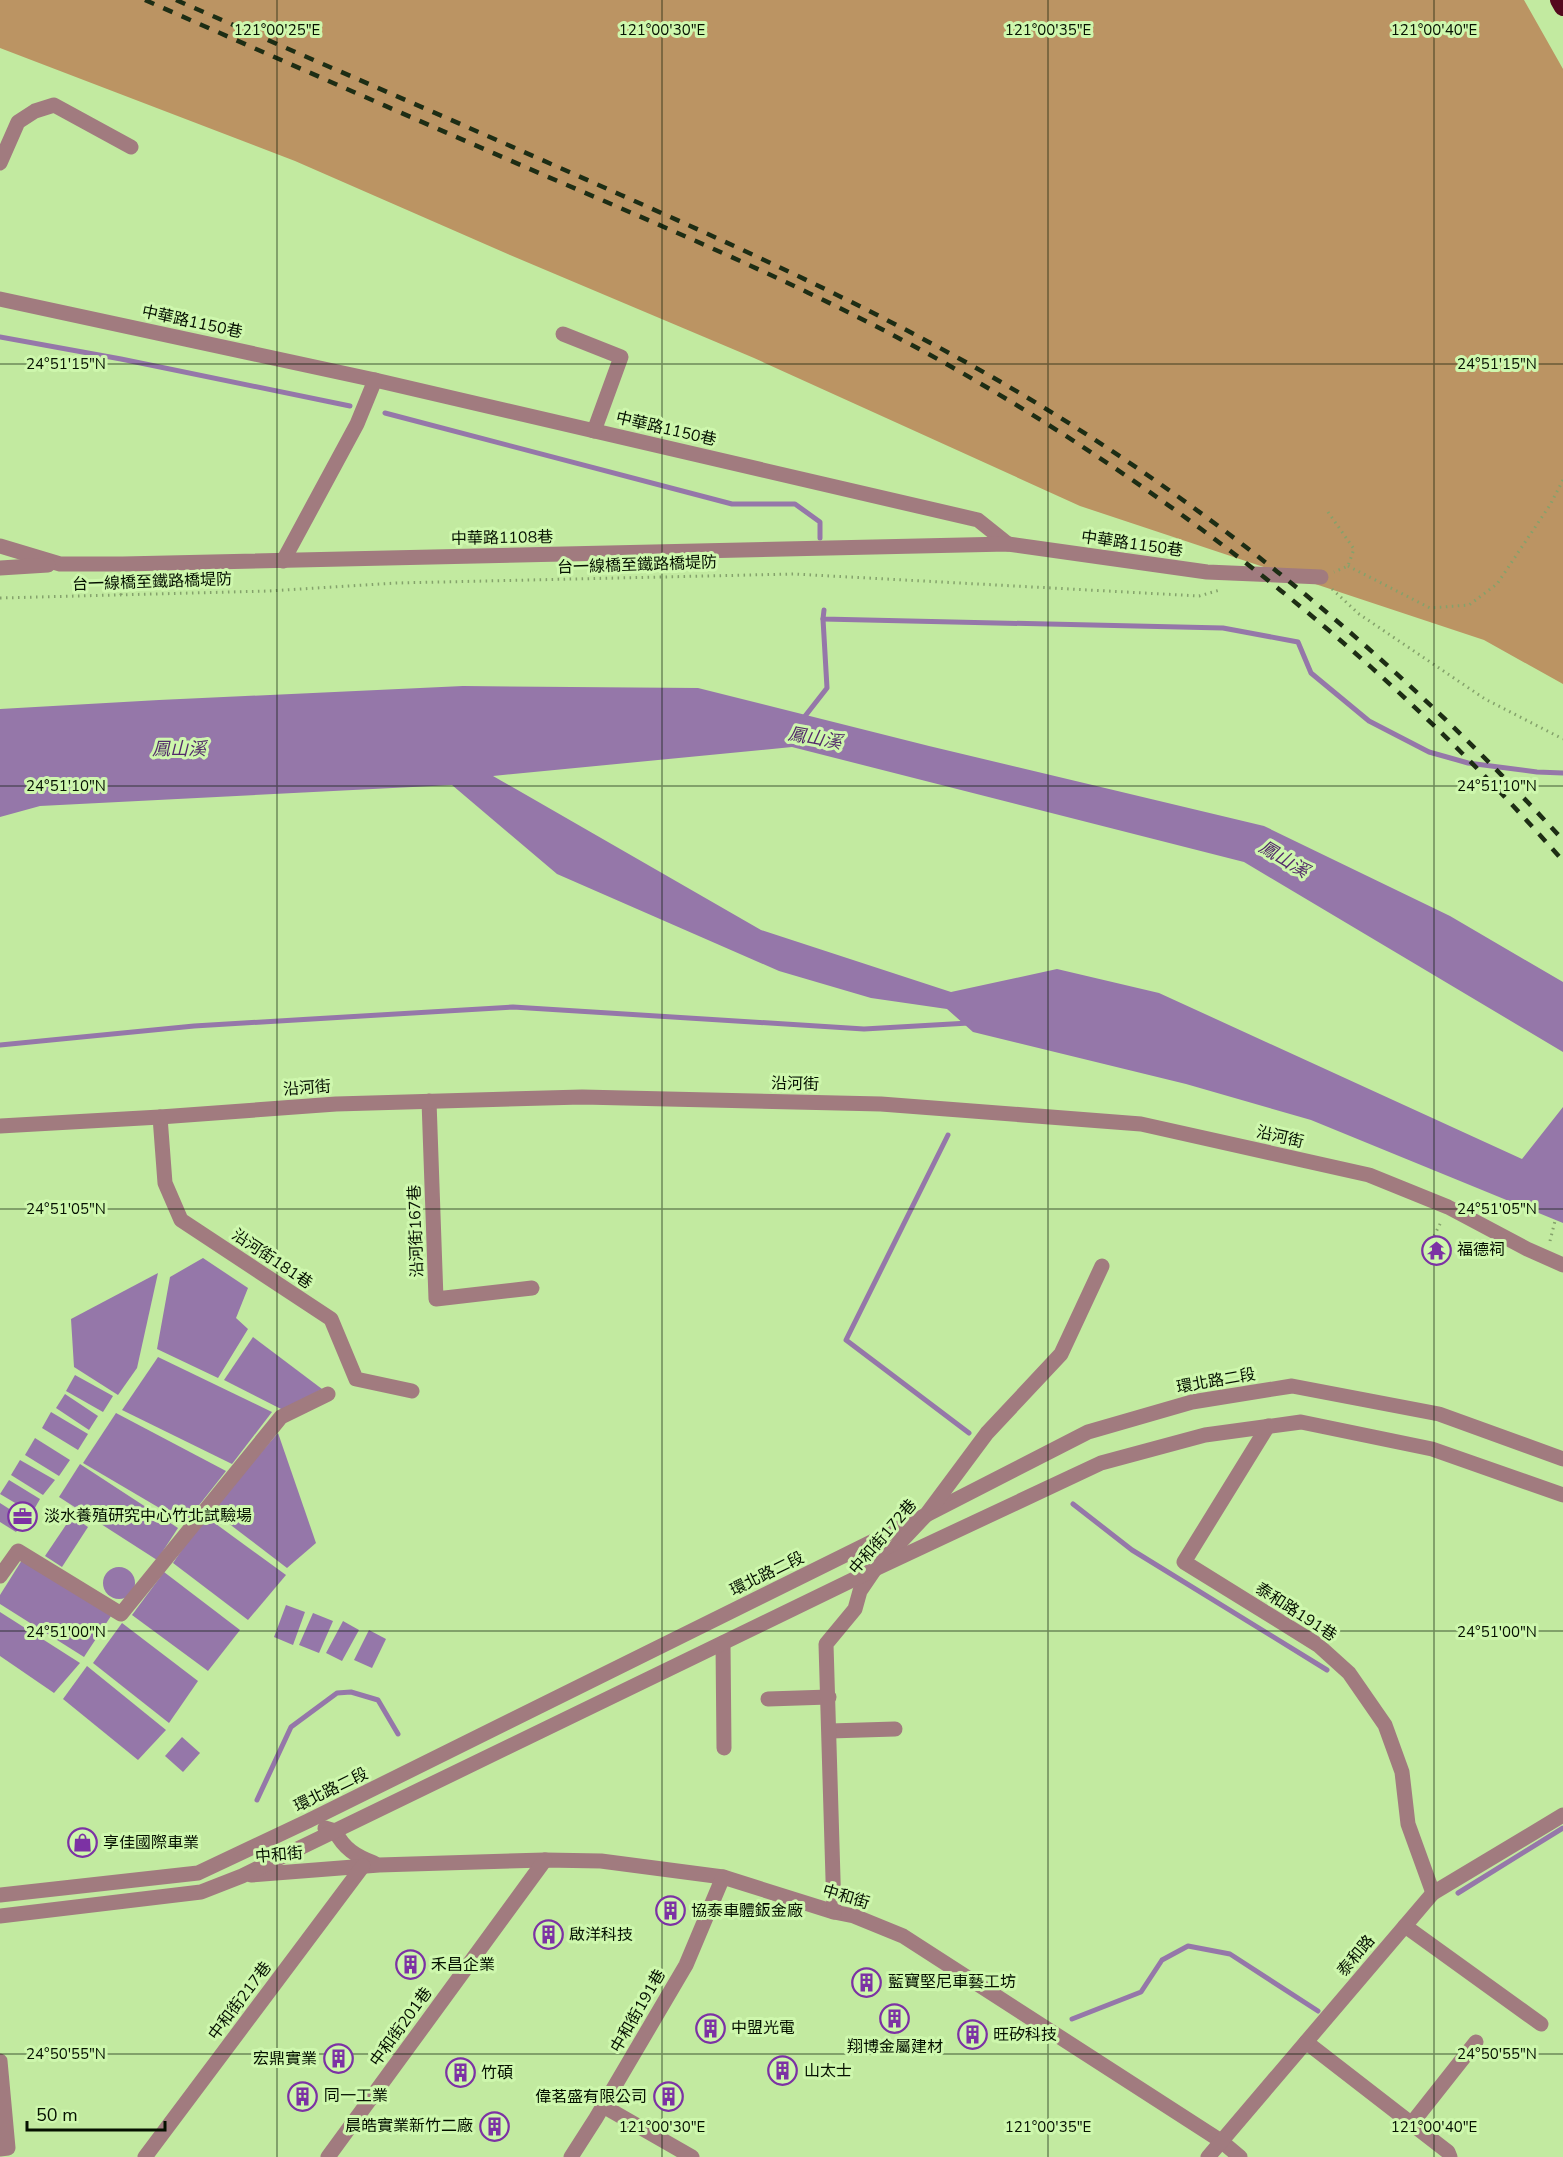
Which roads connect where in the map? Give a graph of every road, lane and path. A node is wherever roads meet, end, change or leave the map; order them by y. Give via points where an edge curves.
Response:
1 (1559, 0) edge
2 (1563, 7) edge
3 (132, 147) dead end
4 (0, 164) edge
5 (0, 299) edge
6 (563, 334) dead end
7 (375, 381) junction
8 (594, 431) junction
9 (1563, 480) edge
10 (1328, 512) dead end
11 (1008, 544) junction
12 (0, 546) edge
13 (283, 561) junction
14 (60, 564) junction
15 (1348, 566) junction
16 (0, 568) edge
17 (1321, 577) junction
18 (1230, 587) dead end
19 (0, 598) edge
20 (1563, 739) edge
21 (429, 1101) junction
22 (160, 1117) junction
23 (0, 1126) edge
24 (1448, 1207) junction
25 (1426, 1252) dead end
26 (1563, 1265) edge
27 (1102, 1266) dead end
28 (532, 1287) dead end
29 (412, 1391) dead end
30 (328, 1394) dead end
31 (1268, 1426) junction
32 (1563, 1459) edge
33 (1563, 1495) edge
34 (926, 1515) junction
35 (875, 1569) junction
36 (0, 1576) edge
37 (723, 1643) junction
38 (829, 1697) junction
39 (768, 1700) dead end
40 (896, 1729) dead end
41 (830, 1731) junction
42 (724, 1748) dead end
43 (1563, 1815) edge
44 (308, 1821) junction
45 (335, 1831) junction
46 (305, 1845) junction
47 (545, 1860) junction
48 (371, 1866) junction
49 (318, 1870) junction
50 (242, 1876) junction
51 (723, 1877) junction
52 (1433, 1893) junction
53 (0, 1895) edge
54 (834, 1912) junction
55 (0, 1916) edge
56 (1405, 1926) junction
57 (1541, 2024) dead end
58 (1306, 2042) junction
59 (1476, 2042) dead end
60 (0, 2061) edge
61 (603, 2106) junction
62 (1412, 2123) junction
63 (1221, 2141) junction
64 (0, 2149) edge
65 (145, 2157) edge
66 (328, 2157) edge
67 (571, 2157) edge
68 (692, 2157) edge
69 (1208, 2157) edge
70 (1240, 2157) edge
71 (1450, 2157) edge

1 - 2 highway
3 - 4 street via 54,105 18,122
5 - 7 street, 中華路1150巷
6 - 8 street via 621,357
7 - 8 street, 中華路1150巷
7 - 13 street via 357,424
8 - 11 street, 中華路1150巷 via 978,520
9 - 15 path via 1497,584 1469,605 1430,608
10 - 15 path via 1354,549
11 - 13 street, 中華路1108巷
11 - 17 street, 中華路1150巷 via 1207,573
12 - 14 street, 中華路1108巷
13 - 14 street, 中華路1108巷
14 - 16 street
15 - 17 path
17 - 20 path via 1359,614 1466,686
18 - 19 path, 台一線橋至鐵路橋堤防 via 1199,596 794,574
21 - 22 street, 沿河街
21 - 24 street, 沿河街 via 582,1097 880,1104 1141,1124 1369,1175
21 - 28 street, 沿河街167巷 via 436,1299
22 - 23 street, 沿河街
22 - 29 street, 沿河街181巷 via 165,1184 181,1220 331,1319 356,1379
24 - 25 path
24 - 26 street, 沿河街
27 - 34 street, 中和街172巷 via 1061,1354 987,1433
30 - 36 street via 281,1417 122,1614 18,1551
31 - 33 street via 1301,1422 1432,1449
31 - 35 street via 1205,1435 1101,1463
31 - 52 street, 泰和路191巷 via 1184,1562 1318,1645 1348,1673 1385,1725 1402,1772 1408,1824
32 - 34 street, 環北路二段 via 1439,1414 1293,1386 1192,1402 1088,1432
34 - 35 street, 中和街172巷
34 - 44 street, 環北路二段
35 - 37 street
35 - 38 street, 中和街172巷 via 860,1591 855,1609 826,1644
37 - 42 street
37 - 45 street
38 - 39 street
38 - 41 street, 中和街172巷
40 - 41 street
41 - 54 street, 中和街172巷
43 - 52 street, 泰和路
44 - 45 street, 中和街
44 - 46 street, 中和街
44 - 53 street, 環北路二段 via 198,1873
45 - 46 street
45 - 48 street, 中和街 via 353,1854
46 - 49 street, 中和街
46 - 50 street
47 - 48 street, 中和街
47 - 51 street, 中和街 via 601,1861
47 - 66 street, 中和街201巷
48 - 49 street, 中和街
48 - 65 street, 中和街217巷
49 - 50 street, 中和街
50 - 55 street via 201,1892
51 - 54 street, 中和街
51 - 61 street, 中和街191巷 via 686,1965
52 - 56 street, 泰和路
54 - 63 street, 中和街 via 903,1936
56 - 57 street
56 - 58 street, 泰和路
58 - 62 street
58 - 63 street, 泰和路
59 - 62 street
60 - 64 street via 8,2148
61 - 67 street, 中和街191巷
61 - 68 street
62 - 71 street
63 - 69 street, 泰和路
63 - 70 street, 中和街

